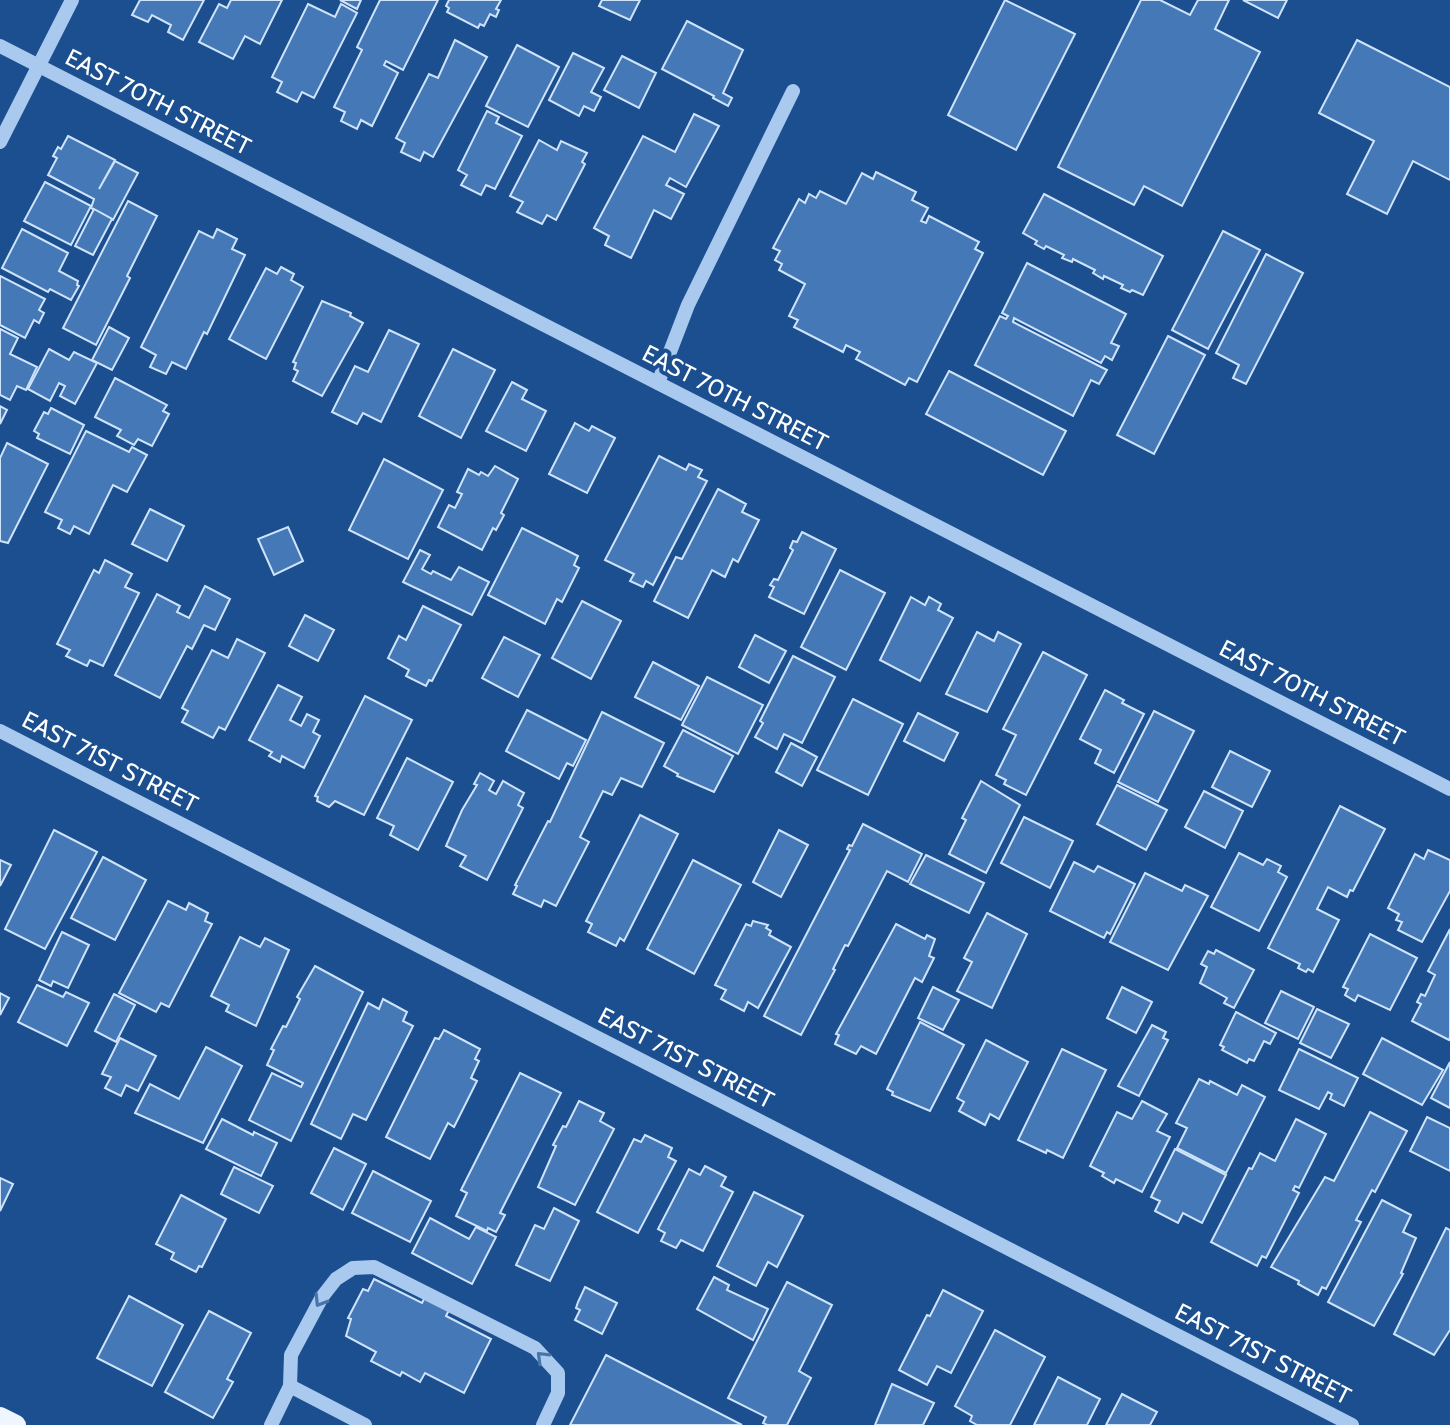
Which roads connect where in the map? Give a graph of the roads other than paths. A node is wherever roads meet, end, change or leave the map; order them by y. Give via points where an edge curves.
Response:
1 (72, 0) edge
2 (0, 46) edge
3 (39, 66) junction
4 (793, 91) dead end
5 (0, 142) edge
6 (658, 383) junction
7 (0, 731) edge
8 (1450, 789) edge
9 (290, 1386) junction
10 (0, 1417) edge
11 (16, 1425) edge
12 (271, 1425) edge
13 (365, 1425) edge
14 (543, 1425) edge
15 (1352, 1425) edge

1 - 3 street
2 - 3 street, EAST 70TH STREET
3 - 5 street
3 - 6 street, EAST 70TH STREET
4 - 6 street via 688,305
6 - 8 street, EAST 70TH STREET
7 - 15 street, EAST 71ST STREET
9 - 12 street
9 - 13 street
14 -> 9 street via 558,1393 558,1373 535,1348 374,1267 353,1268 322,1297 291,1355
10 - 11 main road

